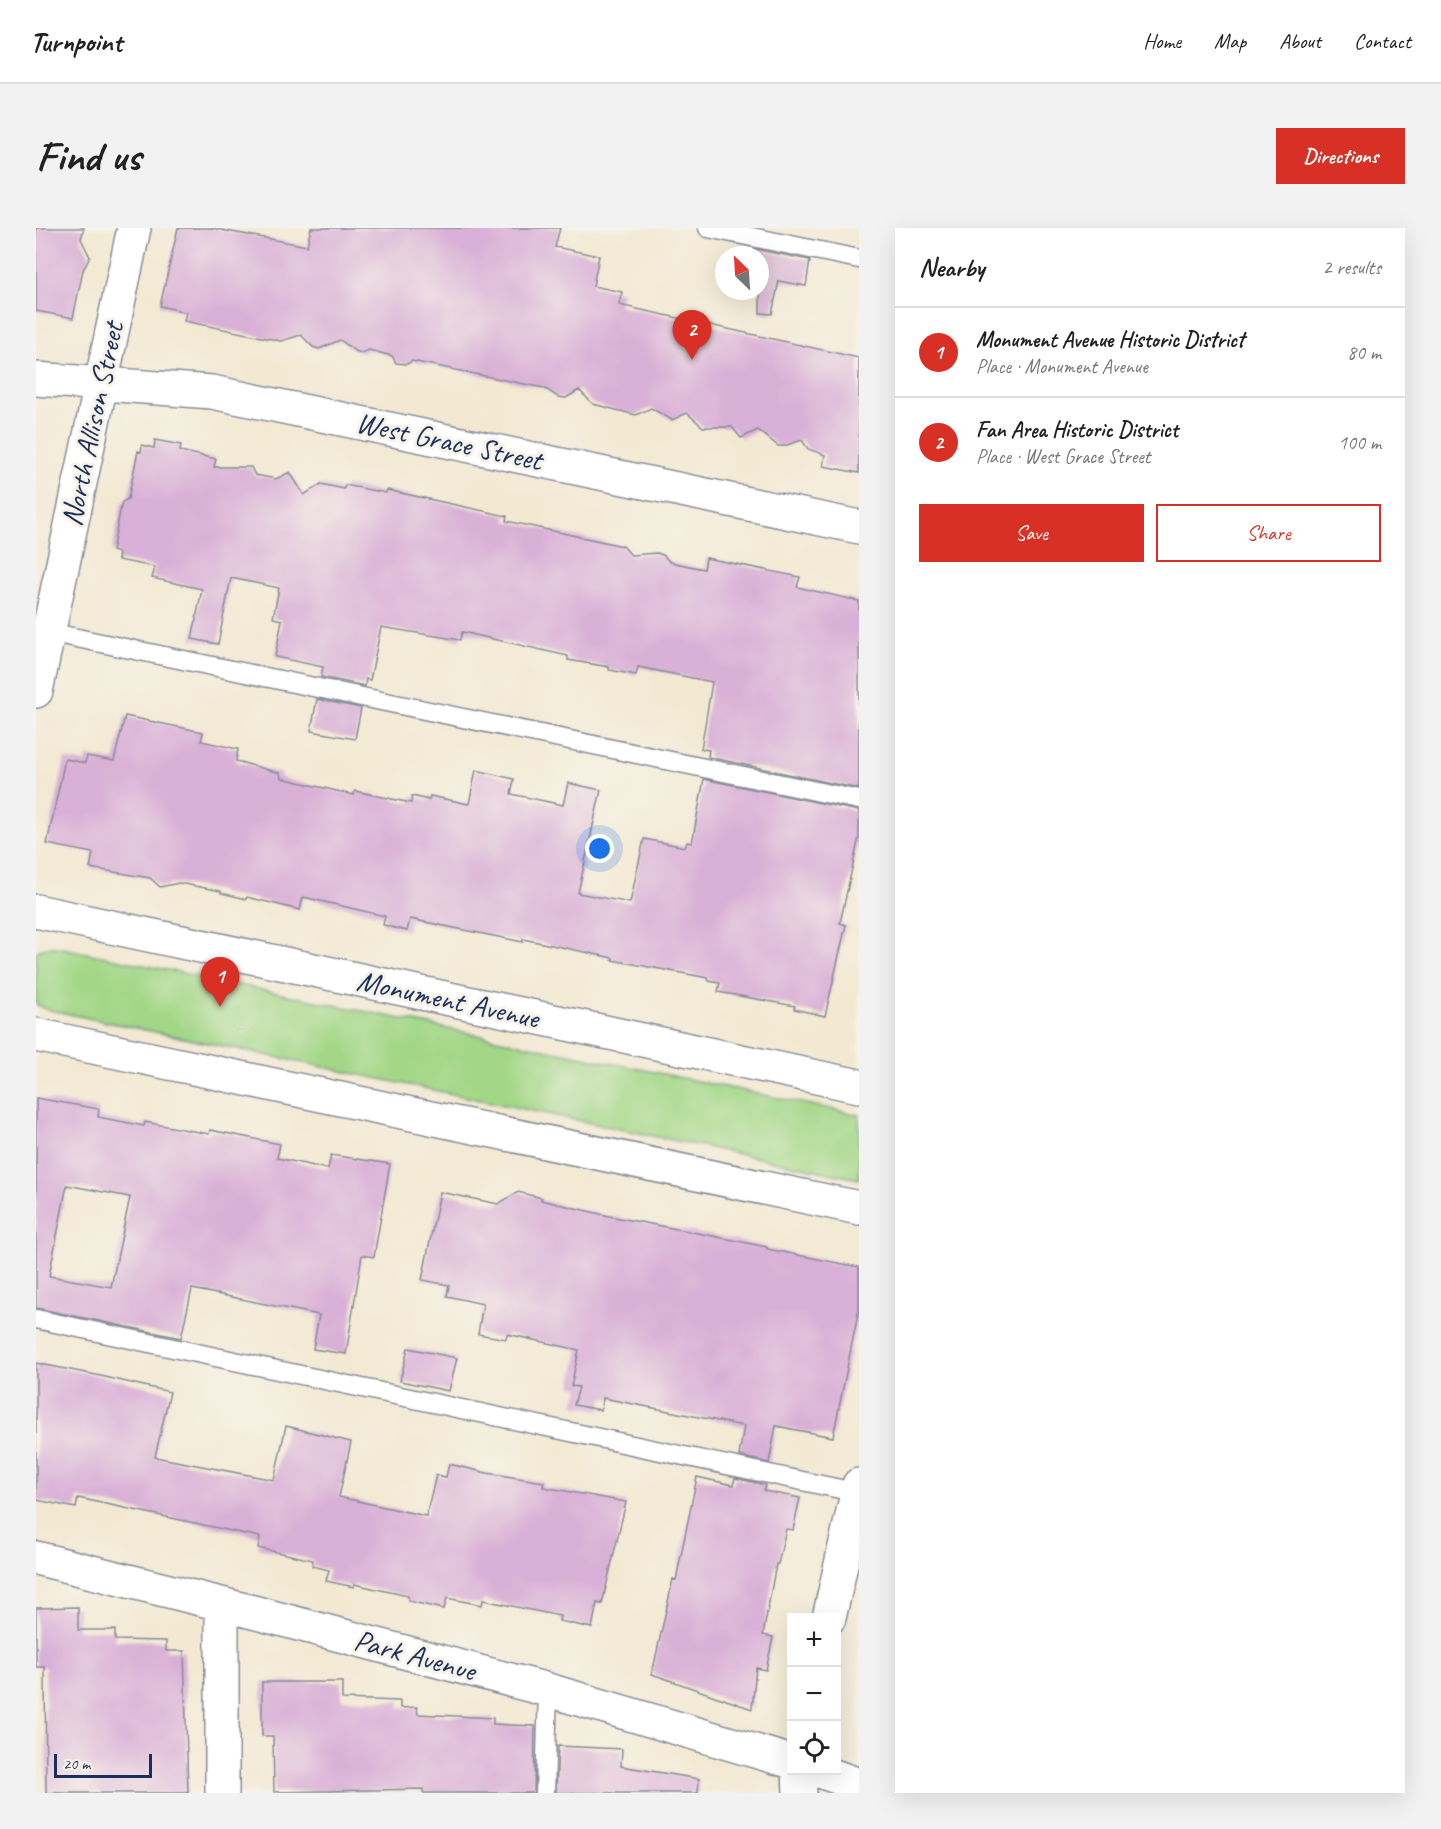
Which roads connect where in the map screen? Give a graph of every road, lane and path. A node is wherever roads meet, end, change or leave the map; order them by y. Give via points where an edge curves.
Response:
1 (134, 228) edge
2 (708, 228) edge
3 (859, 259) edge
4 (36, 379) edge
5 (101, 385) junction
6 (859, 527) edge
7 (41, 661) edge
8 (859, 800) edge
9 (36, 911) edge
10 (36, 1035) edge
11 (859, 1086) edge
12 (859, 1208) edge
13 (36, 1319) edge
14 (858, 1490) edge
15 (36, 1558) edge
16 (848, 1578) edge
17 (222, 1605) junction
18 (831, 1613) edge
19 (548, 1690) junction
20 (787, 1761) edge
21 (800, 1775) edge
22 (831, 1775) edge
23 (859, 1785) edge
24 (222, 1793) edge
25 (545, 1793) edge
26 (800, 1793) edge

1 - 5 street, North Allison Street
2 - 3 lane
4 - 5 street, West Grace Street
5 - 6 street, West Grace Street via 212,392
5 - 7 street, North Allison Street
7 - 8 lane
9 - 11 street, Monument Avenue
10 - 12 street
13 - 14 lane
14 - 16 street
15 - 17 street, Park Avenue
16 - 18 street
17 - 19 street, Park Avenue
17 - 24 street
19 - 20 street, Park Avenue
19 - 25 lane
21 - 26 street
22 - 23 street

